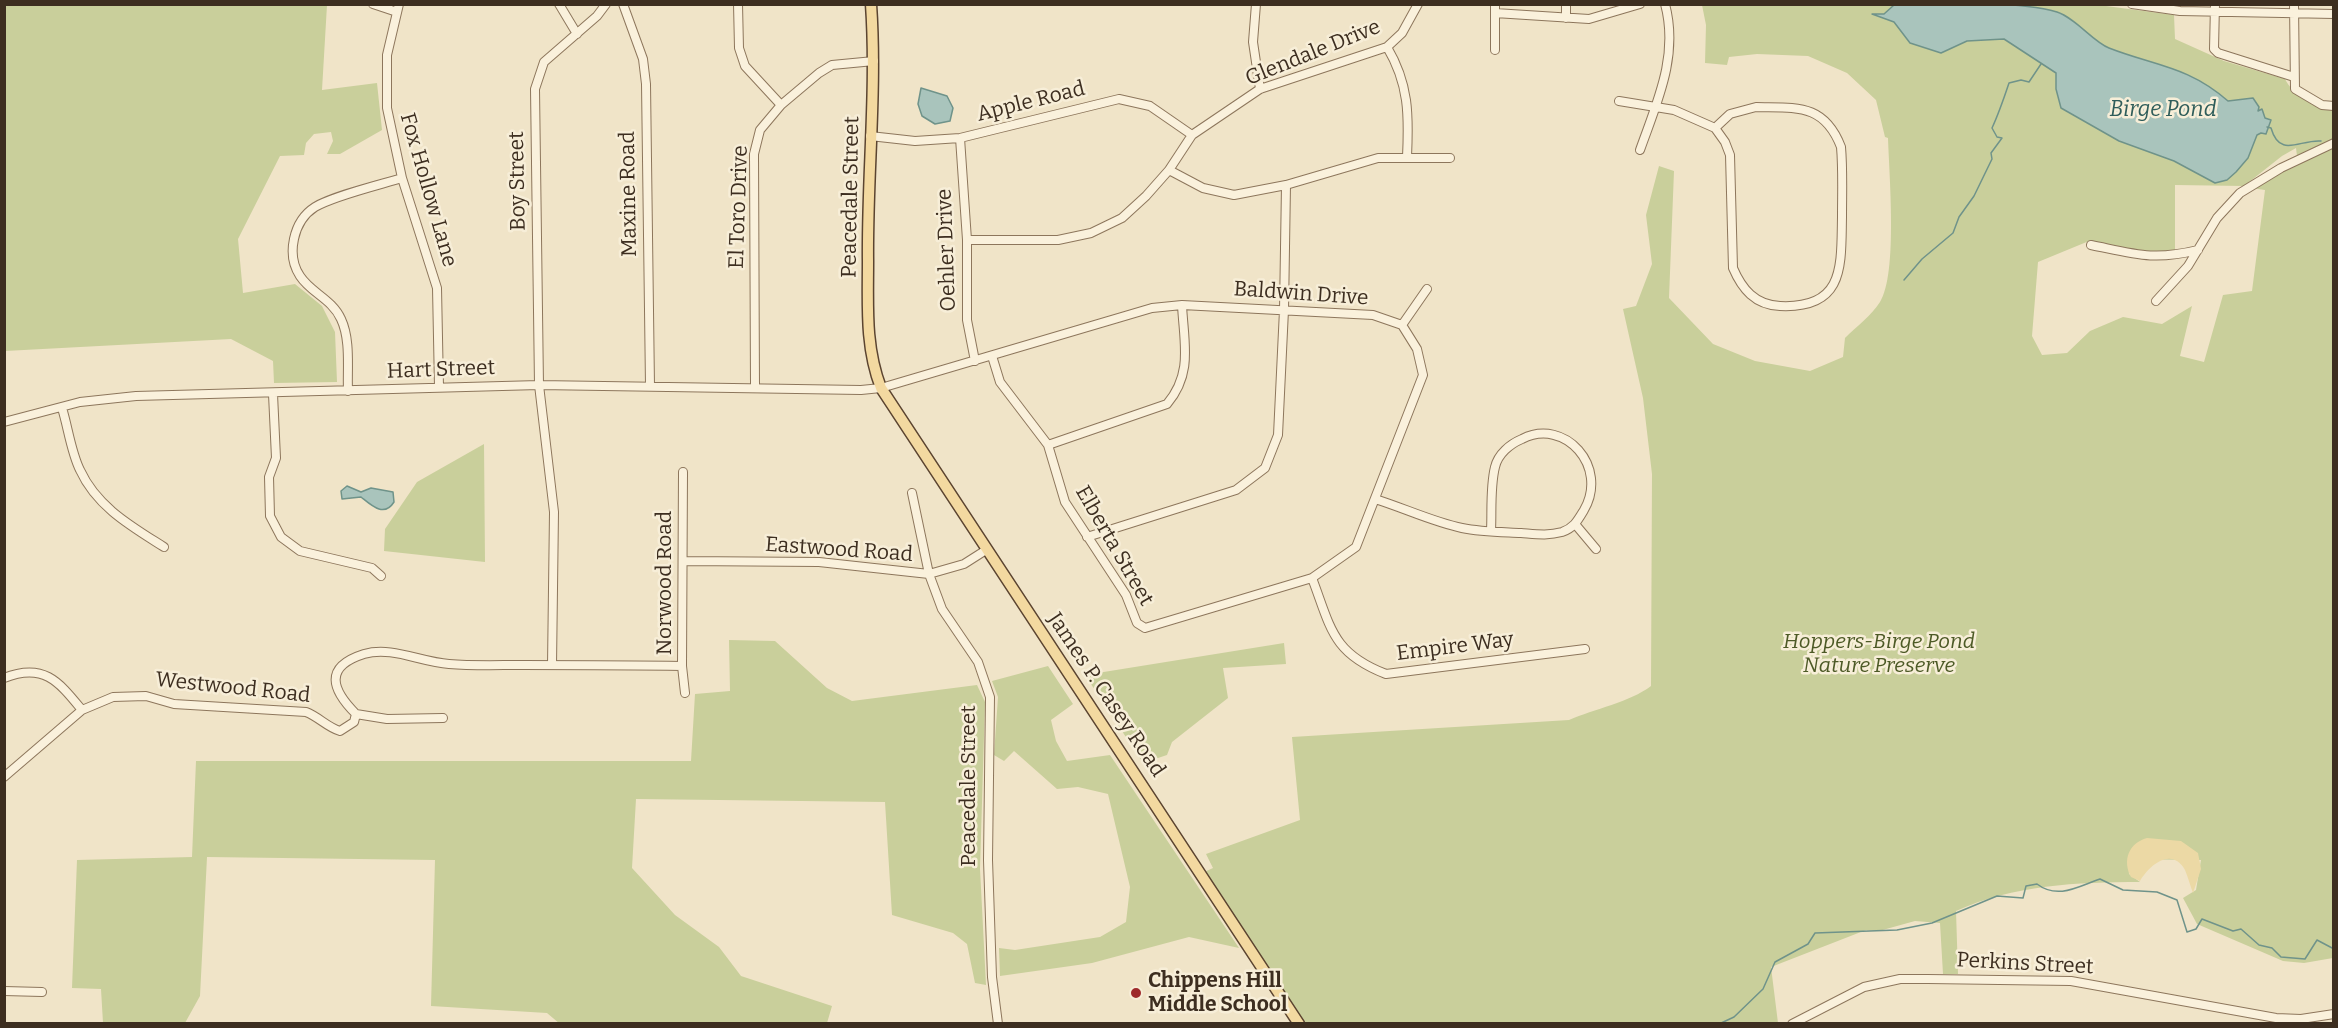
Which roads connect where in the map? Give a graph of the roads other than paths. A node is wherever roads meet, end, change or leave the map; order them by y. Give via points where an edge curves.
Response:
1 (373, 4) edge
2 (559, 4) edge
3 (606, 4) edge
4 (623, 4) edge
5 (738, 4) edge
6 (871, 4) edge
7 (1256, 4) edge
8 (1418, 4) edge
9 (1566, 4) edge
10 (1640, 4) edge
11 (1665, 4) edge
12 (2132, 4) edge
13 (398, 8) edge
14 (2215, 8) edge
15 (1495, 9) edge
16 (2294, 9) edge
17 (2334, 14) edge
18 (1566, 18) junction
19 (577, 34) junction
20 (1387, 47) junction
21 (1495, 50) dead end
22 (874, 62) junction
23 (2294, 77) junction
24 (1260, 89) junction
25 (1619, 101) dead end
26 (781, 105) junction
27 (1656, 106) junction
28 (2334, 106) edge
29 (1715, 128) junction
30 (1192, 135) junction
31 (870, 136) junction
32 (960, 138) junction
33 (2334, 143) edge
34 (1640, 150) dead end
35 (1407, 157) junction
36 (1450, 158) dead end
37 (1169, 170) junction
38 (402, 178) junction
39 (1286, 185) junction
40 (967, 240) junction
41 (2091, 245) dead end
42 (2198, 250) junction
43 (1427, 289) dead end
44 (2156, 301) dead end
45 (1182, 305) junction
46 (1284, 310) junction
47 (1402, 325) junction
48 (993, 356) junction
49 (975, 361) junction
50 (539, 385) junction
51 (650, 386) junction
52 (440, 387) junction
53 (755, 388) junction
54 (881, 388) junction
55 (348, 391) junction
56 (273, 394) junction
57 (62, 408) junction
58 (4, 422) edge
59 (1048, 445) junction
60 (683, 472) dead end
61 (912, 493) dead end
62 (1375, 499) junction
63 (1575, 524) junction
64 (1491, 531) junction
65 (1088, 537) junction
66 (164, 548) dead end
67 (1596, 549) dead end
68 (986, 550) junction
69 (683, 561) junction
70 (929, 574) junction
71 (381, 576) dead end
72 (1312, 578) junction
73 (1585, 649) dead end
74 (552, 665) junction
75 (682, 666) junction
76 (4, 678) edge
77 (685, 693) dead end
78 (82, 710) junction
79 (356, 714) junction
80 (443, 718) dead end
81 (4, 777) edge
82 (4, 991) edge
83 (42, 992) dead end
84 (2334, 1014) edge
85 (998, 1023) edge
86 (1299, 1023) edge
87 (1792, 1023) edge

1 - 13 street
2 - 19 street
3 - 19 street, Boy Street
4 - 51 street, Maxine Road via 643,58 646,84
5 - 26 street via 739,48 745,66
6 - 22 main road, Peacedale Street
7 - 24 street via 1253,42
8 - 20 street, Glendale Drive via 1402,33
9 - 18 street
10 - 18 street via 1602,17
11 - 27 street via 1670,54
12 - 14 street via 2180,11
13 - 38 street, Fox Hollow Lane via 387,55 386,95
14 - 16 street
14 - 23 street via 2214,48 2218,53
15 - 18 street
15 - 21 street
16 - 17 street
16 - 23 street
19 - 50 street, Boy Street via 544,62 535,89
20 - 24 street, Glendale Drive
20 - 35 street via 1401,69 1409,113
22 - 26 street, El Toro Drive via 832,66
22 - 31 main road, Peacedale Street
23 - 28 street via 2295,89 2322,105
24 - 30 street, Glendale Drive
25 - 27 street
26 - 53 street, El Toro Drive via 760,130 754,153
27 - 29 street via 1695,117
27 - 34 street
29 - 29 street via 1730,155 1732,268 1739,283 1749,295 1771,305 1807,304 1820,298 1841,267 1842,162 1836,132 1818,115 1795,108 1743,109 1730,114
30 - 32 street, Apple Road via 1150,106 1119,99
30 - 37 street, Glendale Drive
31 - 32 street, Apple Road via 915,141
31 - 54 main road, Peacedale Street via 868,321 872,364
32 - 40 street, Oehler Drive
33 - 42 street via 2240,193 2217,218
35 - 36 street
35 - 39 street via 1349,164
37 - 39 street via 1203,188 1234,195
37 - 40 street, Glendale Drive via 1122,218 1091,233 1058,240
38 - 52 street, Fox Hollow Lane via 438,294
38 - 55 street via 315,207 299,224 292,244 300,277 330,302 342,322
39 - 46 street
40 - 49 street, Oehler Drive via 967,320
41 - 42 street via 2147,257
42 - 44 street
43 - 47 street
45 - 46 street, Baldwin Drive
45 - 48 street, Baldwin Drive via 1152,308
45 - 59 street via 1185,374 1179,390 1167,404
46 - 47 street, Baldwin Drive via 1373,315
46 - 65 street via 1278,435 1264,468 1236,490
47 - 62 street via 1417,349 1423,375
48 - 49 street, Baldwin Drive
48 - 59 street, Elberta Street via 1000,382
49 - 54 street, Baldwin Drive
50 - 51 street, Hart Street
50 - 52 street, Hart Street
50 - 74 street, Boy Street via 554,512
51 - 53 street, Hart Street
52 - 55 street, Hart Street
53 - 54 street, Hart Street
54 - 68 main road, James P. Casey Road
55 - 56 street, Hart Street
56 - 57 street, Hart Street via 113,397
56 - 71 street via 276,458 269,477 270,516 281,537 300,551 372,568
57 - 58 street, Hart Street
57 - 66 street via 79,470 103,504
59 - 65 street, Elberta Street via 1065,502
60 - 69 street, Norwood Road
61 - 70 street, Peacedale Street
62 - 64 street via 1459,527
62 - 72 street via 1356,547
63 - 64 street via 1548,534
63 - 64 street via 1590,500 1593,479 1588,460 1567,441 1551,435 1526,437 1508,446 1495,466
63 - 67 street
65 - 72 street, Elberta Street via 1141,626 1152,627
68 - 70 street, Eastwood Road via 964,564
68 - 86 main road, James P. Casey Road
69 - 70 street, Eastwood Road via 819,562
69 - 75 street, Norwood Road
70 - 85 street, Peacedale Street via 942,609 978,662 990,697 988,860 992,977
72 - 73 street, Empire Way via 1342,649 1362,664 1386,674
74 - 75 street, Westwood Road
74 - 79 street, Westwood Road via 448,664 393,652 369,653 347,662 334,682 340,698
75 - 77 street, Norwood Road
76 - 78 street via 29,672 51,677
78 - 79 street, Westwood Road via 113,697 146,696 174,704 306,712 340,730 354,722
78 - 81 street, Westwood Road
79 - 80 street via 387,719
82 - 83 street
84 - 87 street, Perkins Street via 2276,1018 2071,981 1900,979 1864,987

